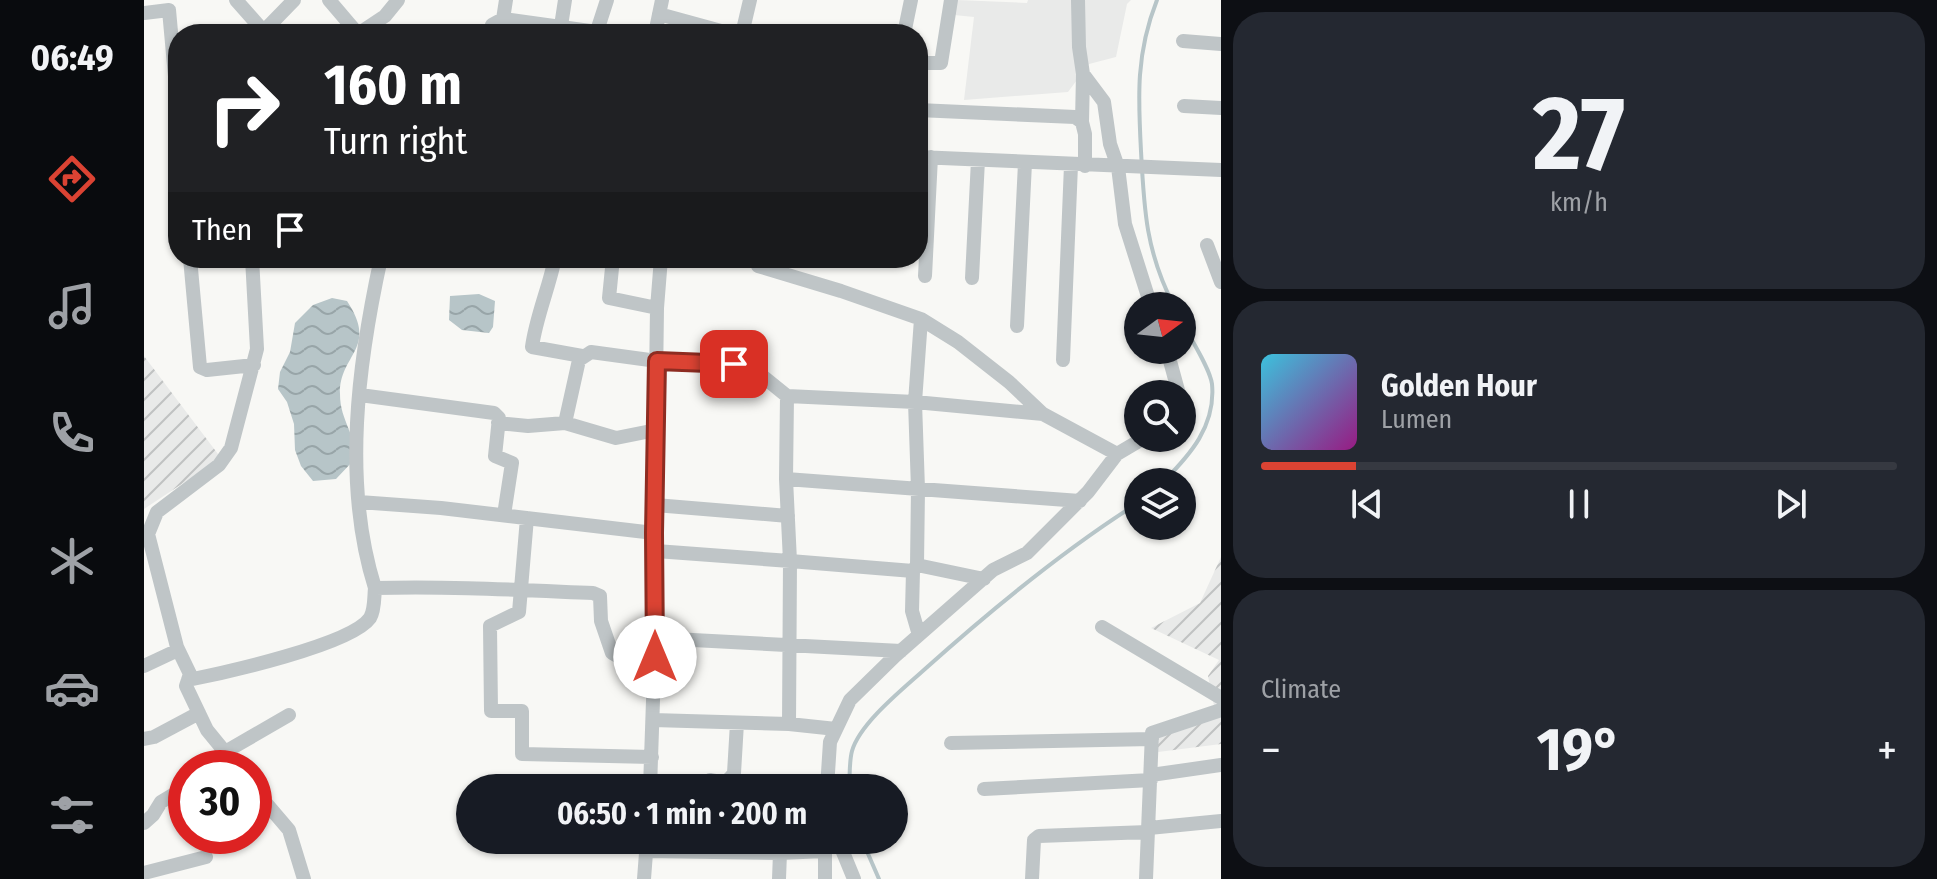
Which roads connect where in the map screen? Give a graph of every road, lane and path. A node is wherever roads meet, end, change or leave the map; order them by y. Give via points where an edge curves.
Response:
1 (236, 0) edge
2 (294, 0) edge
3 (329, 0) edge
4 (398, 0) edge
5 (506, 0) edge
6 (565, 0) edge
7 (607, 0) edge
8 (750, 0) edge
9 (911, 0) edge
10 (951, 0) edge
11 (1078, 0) edge
12 (169, 5) edge
13 (660, 7) edge
14 (144, 13) edge
15 (503, 19) junction
16 (256, 24) edge
17 (271, 24) edge
18 (349, 24) edge
19 (373, 24) edge
20 (494, 24) edge
21 (514, 24) edge
22 (561, 24) edge
23 (599, 24) edge
24 (693, 24) edge
25 (744, 24) edge
26 (906, 24) edge
27 (1183, 41) dead end
28 (1221, 44) edge
29 (928, 63) edge
30 (1083, 74) junction
31 (1184, 106) dead end
32 (1221, 108) edge
33 (928, 110) edge
34 (1082, 122) junction
35 (928, 157) edge
36 (978, 160) junction
37 (1025, 163) junction
38 (1078, 166) junction
39 (1123, 167) junction
40 (1221, 170) edge
41 (1207, 245) dead end
42 (191, 268) edge
43 (253, 268) edge
44 (379, 268) edge
45 (553, 268) edge
46 (612, 268) edge
47 (660, 268) edge
48 (765, 268) edge
49 (925, 268) edge
50 (925, 276) dead end
51 (972, 278) dead end
52 (1221, 282) edge
53 (1147, 292) edge
54 (657, 308) junction
55 (921, 319) junction
56 (1017, 326) dead end
57 (582, 356) junction
58 (1063, 360) dead end
59 (657, 361) junction
60 (254, 365) junction
61 (360, 395) junction
62 (787, 396) junction
63 (915, 402) junction
64 (1043, 414) junction
65 (498, 423) junction
66 (565, 423) junction
67 (656, 430) junction
68 (1124, 450) edge
69 (1117, 454) junction
70 (786, 479) junction
71 (918, 489) junction
72 (1080, 501) junction
73 (359, 502) junction
74 (655, 505) junction
75 (504, 515) junction
76 (788, 516) junction
77 (527, 518) junction
78 (654, 533) junction
79 (656, 551) junction
80 (790, 561) junction
81 (915, 568) junction
82 (984, 579) junction
83 (152, 582) edge
84 (375, 588) junction
85 (521, 592) junction
86 (1102, 627) dead end
87 (919, 635) junction
88 (655, 638) junction
89 (788, 643) junction
90 (178, 650) junction
91 (901, 651) junction
92 (655, 657) junction
93 (144, 666) edge
94 (188, 680) junction
95 (1221, 698) edge
96 (1221, 710) edge
97 (199, 713) junction
98 (289, 715) dead end
99 (653, 720) junction
100 (737, 723) junction
101 (789, 724) junction
102 (836, 729) junction
103 (144, 739) edge
104 (1152, 739) junction
105 (951, 743) dead end
106 (221, 750) edge
107 (245, 750) edge
108 (652, 757) junction
109 (1221, 765) edge
110 (651, 774) edge
111 (733, 774) edge
112 (828, 774) edge
113 (1151, 778) junction
114 (984, 789) dead end
115 (168, 798) edge
116 (272, 810) edge
117 (1221, 821) edge
118 (144, 823) edge
119 (1149, 830) junction
120 (646, 854) edge
121 (780, 854) edge
122 (825, 854) edge
123 (844, 854) edge
124 (206, 857) dead end
125 (144, 873) edge
126 (304, 879) edge
127 (644, 879) edge
128 (779, 879) edge
129 (825, 879) edge
130 (854, 879) edge
131 (1032, 879) edge
132 (1146, 879) edge

1 - 16 street
2 - 17 street
3 - 18 street
4 - 19 street
5 - 15 street
6 - 22 street
7 - 23 street
8 - 25 street
9 - 26 street
10 - 29 street via 941,63
11 - 30 street
12 - 14 street
13 - 24 street
15 - 20 street
15 - 21 street
27 - 28 street
30 - 34 street
30 - 39 street via 1104,102 1110,144
31 - 32 street
33 - 34 street via 1075,117
34 - 38 street
35 - 36 street
36 - 37 street
36 - 51 street
37 - 38 street
37 - 56 street
38 - 39 street
38 - 58 street
39 - 40 street
39 - 53 street via 1125,224
41 - 52 street
42 - 60 street via 200,367
43 - 60 street
44 - 61 street
45 - 57 street via 532,347
46 - 54 street via 609,298
47 - 54 street
48 - 55 street
49 - 50 street
54 - 59 street
55 - 63 street
55 - 64 street via 958,342
57 - 59 street via 591,352
57 - 66 street
59 - 62 street via 749,368
59 - 67 street
60 - 83 street via 222,463 157,512 148,534
61 - 65 street via 494,413
61 - 73 street
62 - 63 street
62 - 70 street
63 - 64 street
63 - 71 street
64 - 69 street
65 - 66 street
65 - 75 street via 495,456 512,463
66 - 67 street via 616,438
67 - 74 street
68 - 69 street
69 - 72 street
70 - 71 street
70 - 76 street
71 - 72 street
71 - 81 street
72 - 82 street via 1027,553
73 - 75 street
73 - 84 street via 363,551
74 - 76 street
74 - 78 street
75 - 77 street
76 - 80 street
77 - 78 street
77 - 85 street
78 - 79 street
79 - 80 street
79 - 88 street
80 - 81 street
80 - 89 street
81 - 82 street
81 - 87 street via 912,611
82 - 87 street
83 - 90 street
84 - 85 street
84 - 94 street via 372,616 343,636
85 - 92 street via 600,596 601,621 612,653
85 - 108 street via 519,612 490,626 491,711 522,711 522,754
86 - 95 street
87 - 91 street
88 - 89 street
88 - 92 street
89 - 91 street
89 - 101 street
90 - 93 street
90 - 94 street
91 - 102 street via 850,700
92 - 99 street
94 - 97 street
96 - 104 street via 1152,733
97 - 103 street
97 - 106 street
98 - 107 street
99 - 100 street
99 - 108 street
100 - 101 street
100 - 111 street
101 - 102 street
102 - 112 street
104 - 105 street
104 - 113 street
108 - 110 street
109 - 113 street
113 - 114 street
113 - 119 street
115 - 118 street
116 - 126 street via 289,830
117 - 119 street
119 - 131 street via 1039,836 1034,840
119 - 132 street
120 - 127 street
121 - 128 street
122 - 129 street
123 - 130 street
124 - 125 street

